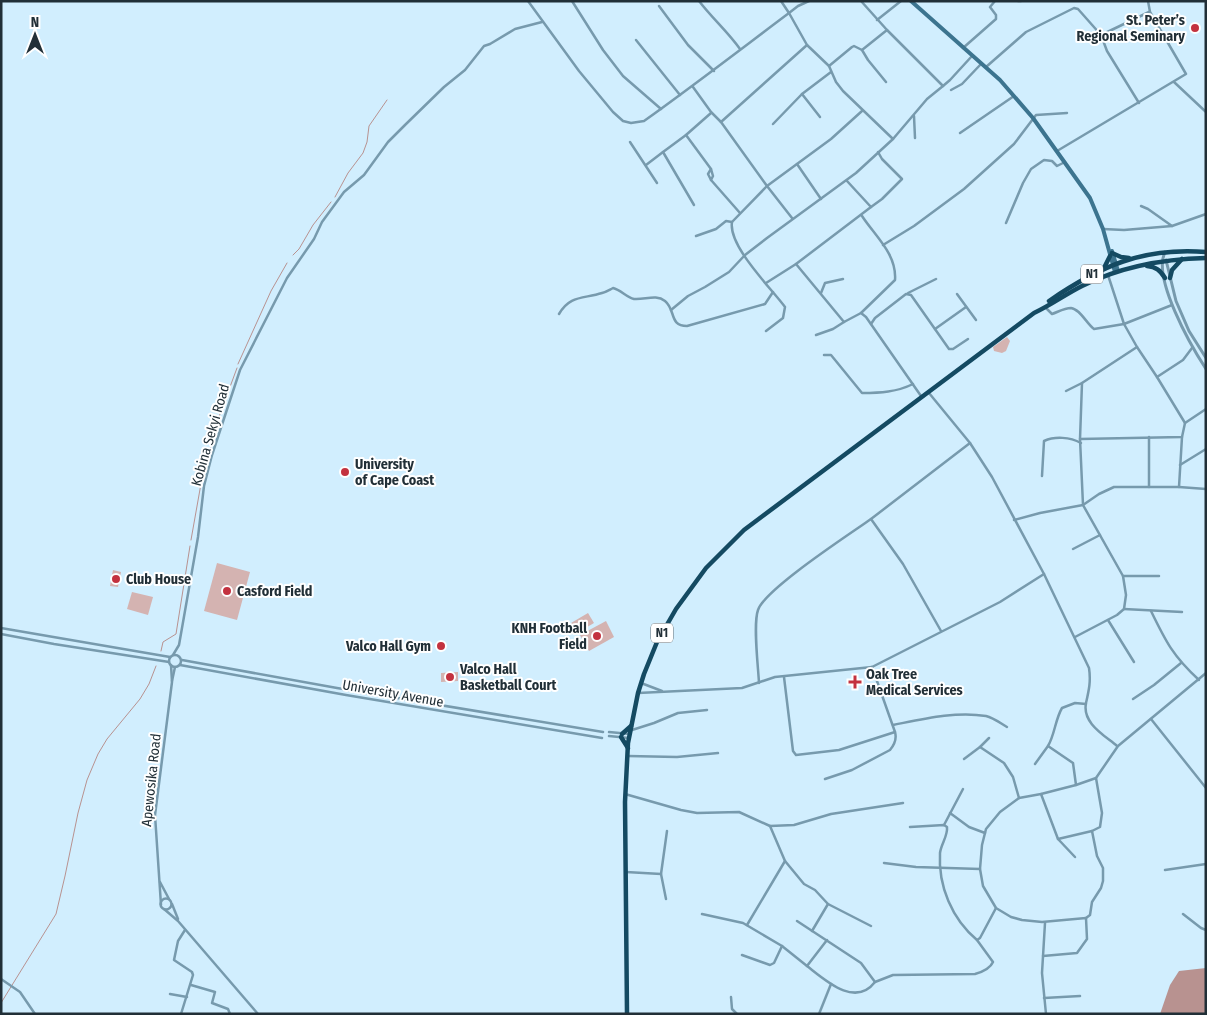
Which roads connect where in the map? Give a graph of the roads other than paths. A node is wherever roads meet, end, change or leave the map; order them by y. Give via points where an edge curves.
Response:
1 (528, 1) edge
2 (572, 1) edge
3 (699, 1) edge
4 (781, 1) edge
5 (809, 1) edge
6 (861, 1) edge
7 (901, 1) edge
8 (911, 1) edge
9 (995, 1) edge
10 (1148, 1) edge
11 (659, 6) dead end
12 (1150, 12) junction
13 (789, 13) junction
14 (877, 20) junction
15 (542, 22) junction
16 (887, 30) junction
17 (1101, 35) junction
18 (636, 40) dead end
19 (807, 45) junction
20 (964, 48) junction
21 (740, 49) junction
22 (862, 50) junction
23 (973, 56) junction
24 (981, 64) junction
25 (830, 66) junction
26 (985, 68) junction
27 (714, 71) junction
28 (831, 72) junction
29 (886, 82) dead end
30 (1174, 82) junction
31 (943, 86) junction
32 (693, 87) junction
33 (951, 90) dead end
34 (802, 94) junction
35 (680, 95) junction
36 (1014, 96) junction
37 (1139, 102) junction
38 (662, 109) junction
39 (862, 111) junction
40 (711, 112) junction
41 (1206, 112) edge
42 (1067, 113) dead end
43 (914, 116) junction
44 (820, 117) dead end
45 (1033, 118) junction
46 (721, 122) junction
47 (773, 124) dead end
48 (960, 133) dead end
49 (686, 134) junction
50 (915, 138) dead end
51 (893, 139) junction
52 (630, 142) dead end
53 (663, 152) junction
54 (878, 152) junction
55 (1057, 152) junction
56 (1065, 162) junction
57 (796, 164) junction
58 (646, 165) junction
59 (846, 180) junction
60 (657, 183) dead end
61 (767, 186) junction
62 (821, 199) junction
63 (694, 205) dead end
64 (1141, 206) dead end
65 (871, 208) junction
66 (740, 213) junction
67 (1206, 214) edge
68 (862, 216) junction
69 (792, 218) junction
70 (732, 222) junction
71 (1006, 223) dead end
72 (1172, 226) junction
73 (1103, 229) junction
74 (696, 236) dead end
75 (883, 245) junction
76 (1110, 252) junction
77 (1206, 252) edge
78 (745, 255) junction
79 (1131, 258) junction
80 (1164, 258) junction
81 (1184, 258) junction
82 (1206, 258) edge
83 (796, 264) junction
84 (1114, 264) junction
85 (1143, 265) junction
86 (1103, 269) junction
87 (1117, 272) junction
88 (1108, 275) junction
89 (1167, 278) junction
90 (843, 279) dead end
91 (936, 279) dead end
92 (766, 283) junction
93 (773, 292) junction
94 (821, 293) junction
95 (906, 294) junction
96 (957, 294) dead end
97 (1172, 305) junction
98 (966, 307) junction
99 (1045, 307) junction
100 (671, 310) junction
101 (861, 313) junction
102 (1034, 313) junction
103 (559, 314) dead end
104 (976, 320) dead end
105 (844, 322) junction
106 (872, 324) junction
107 (1124, 324) junction
108 (934, 329) junction
109 (766, 331) dead end
110 (1189, 331) junction
111 (1184, 333) junction
112 (816, 335) dead end
113 (968, 339) dead end
114 (1137, 347) junction
115 (1192, 348) junction
116 (824, 355) dead end
117 (1206, 358) edge
118 (1206, 369) edge
119 (1157, 377) junction
120 (1082, 383) junction
121 (913, 384) junction
122 (928, 391) junction
123 (1066, 391) dead end
124 (921, 397) junction
125 (1206, 409) edge
126 (1185, 424) junction
127 (1149, 437) junction
128 (1182, 437) junction
129 (1080, 439) junction
130 (970, 443) junction
131 (1082, 444) junction
132 (1206, 449) edge
133 (1180, 466) junction
134 (1042, 476) dead end
135 (1149, 487) junction
136 (1179, 487) junction
137 (1206, 490) edge
138 (1083, 505) junction
139 (872, 519) junction
140 (1014, 520) junction
141 (1100, 535) junction
142 (1073, 549) dead end
143 (1044, 574) junction
144 (1123, 576) junction
145 (1160, 576) dead end
146 (1124, 609) junction
147 (1151, 611) junction
148 (1182, 612) dead end
149 (1108, 620) junction
150 (1, 628) edge
151 (941, 631) junction
152 (1, 634) edge
153 (1075, 637) junction
154 (179, 644) junction
155 (178, 655) junction
156 (172, 656) junction
157 (182, 660) junction
158 (1134, 662) dead end
159 (1181, 663) junction
160 (170, 664) junction
161 (180, 665) junction
162 (176, 667) junction
163 (872, 667) junction
164 (1206, 673) edge
165 (784, 676) junction
166 (1199, 680) junction
167 (172, 682) junction
168 (641, 683) junction
169 (759, 683) junction
170 (662, 691) junction
171 (638, 693) junction
172 (1132, 699) dead end
173 (1086, 704) junction
174 (707, 710) dead end
175 (1151, 719) junction
176 (893, 725) junction
177 (1007, 727) dead end
178 (603, 732) dead end
179 (630, 732) junction
180 (896, 732) junction
181 (609, 734) dead end
182 (621, 735) junction
183 (602, 738) dead end
184 (990, 738) dead end
185 (1048, 746) junction
186 (1118, 746) junction
187 (980, 747) junction
188 (628, 748) junction
189 (718, 753) dead end
190 (627, 756) junction
191 (964, 759) dead end
192 (1035, 764) dead end
193 (1096, 778) junction
194 (825, 779) dead end
195 (1076, 785) junction
196 (1206, 788) edge
197 (962, 789) dead end
198 (625, 794) junction
199 (1041, 794) junction
200 (1019, 798) junction
201 (903, 803) dead end
202 (950, 813) junction
203 (770, 826) junction
204 (944, 826) junction
205 (910, 827) dead end
206 (667, 831) dead end
207 (1092, 832) junction
208 (985, 834) junction
209 (1058, 839) junction
210 (1075, 857) dead end
211 (785, 862) junction
212 (884, 863) dead end
213 (1206, 864) edge
214 (940, 868) junction
215 (980, 869) junction
216 (1165, 870) dead end
217 (626, 872) junction
218 (661, 874) junction
219 (159, 880) junction
220 (666, 899) dead end
221 (171, 902) junction
222 (828, 904) junction
223 (161, 905) junction
224 (996, 908) junction
225 (164, 910) junction
226 (702, 914) dead end
227 (1183, 914) dead end
228 (1086, 918) junction
229 (178, 921) junction
230 (797, 921) dead end
231 (1045, 922) junction
232 (747, 925) junction
233 (871, 926) dead end
234 (185, 930) junction
235 (1206, 930) edge
236 (812, 931) junction
237 (827, 940) junction
238 (977, 940) junction
239 (782, 946) junction
240 (742, 955) dead end
241 (1043, 956) junction
242 (807, 966) junction
243 (1, 979) edge
244 (875, 982) junction
245 (831, 984) junction
246 (191, 985) junction
247 (170, 994) dead end
248 (1080, 996) dead end
249 (187, 997) junction
250 (732, 997) dead end
251 (1044, 998) junction
252 (35, 1014) edge
253 (181, 1014) edge
254 (230, 1014) edge
255 (258, 1014) edge
256 (627, 1014) edge
257 (737, 1014) edge
258 (819, 1014) edge
259 (1046, 1014) edge

1 - 15 street
2 - 38 street via 622,76
3 - 21 street
4 - 13 street
5 - 13 street
6 - 14 street
7 - 14 street
8 - 20 main road
9 - 20 street via 990,7 996,19
10 - 12 street
11 - 27 street via 688,45
12 - 17 street
12 - 30 street via 1186,74
13 - 19 street
13 - 21 street
14 - 16 street
15 - 38 street via 600,97 623,121 644,121
15 - 154 street, Kobina Sekyi Road via 515,29 480,49 465,70 388,142 364,175 344,192 297,262 240,370 212,456 204,486
16 - 22 street
16 - 31 street
17 - 26 street via 1074,8 1026,32
17 - 37 street via 1107,51
18 - 35 street
19 - 25 street
19 - 46 street
20 - 23 main road
21 - 27 street
22 - 25 street via 852,47
22 - 29 street
23 - 24 main road
23 - 31 street
24 - 26 main road
24 - 33 street via 962,84
25 - 28 street
26 - 36 main road
27 - 32 street
28 - 34 street
28 - 39 street
30 - 37 street
30 - 41 street
31 - 43 street
32 - 35 street
32 - 40 street
34 - 44 street
34 - 47 street
35 - 38 street
36 - 45 main road
36 - 48 street
37 - 55 street
39 - 51 street
39 - 57 street
40 - 46 street
40 - 49 street
42 - 45 street via 1041,114
43 - 50 street
43 - 51 street
45 - 55 main road
45 - 75 street via 1014,144 964,189
46 - 61 street
49 - 53 street
49 - 66 street via 712,169 711,180
51 - 54 street
52 - 58 street
53 - 58 street
53 - 63 street
54 - 59 street
54 - 65 street via 902,179
55 - 56 main road
56 - 71 street via 1057,166 1044,160 1031,169
56 - 73 main road via 1086,192
57 - 61 street
57 - 62 street
58 - 60 street
59 - 62 street
59 - 65 street
61 - 66 street
61 - 69 street
62 - 69 street
64 - 72 street
65 - 68 street
66 - 70 street
67 - 72 street
68 - 75 street
68 - 83 street via 830,236
69 - 78 street
70 - 74 street via 726,221 716,229
70 - 78 street via 732,235
72 - 73 street
73 - 76 main road
75 - 101 street via 894,264 895,280
76 - 79 highway
76 - 84 main road
76 - 86 highway
77 - 80 highway, N1
78 - 92 street
78 - 100 street via 729,272
79 - 80 highway, N1 via 1158,252
79 - 84 highway, N1
80 - 81 highway, N1
80 - 85 highway, N1
80 - 89 street
81 - 82 highway, N1
81 - 89 highway
83 - 92 street
83 - 94 street
84 - 86 highway, N1
84 - 87 main road
85 - 87 highway, N1
85 - 89 highway via 1156,268
86 - 102 highway, N1
87 - 88 highway, N1
88 - 99 highway, N1
88 - 107 street
89 - 97 street
89 - 110 street
90 - 94 street via 825,283
91 - 95 street
92 - 93 street
93 - 100 street via 765,304 687,326 680,326
93 - 109 street via 785,307 785,313
94 - 105 street
95 - 106 street via 875,318
95 - 108 street
96 - 98 street
97 - 107 street
97 - 111 street
98 - 104 street
98 - 108 street
99 - 102 highway, N1
99 - 107 street via 1052,314 1071,308 1076,310 1094,329
100 - 103 street via 663,300 632,298 613,288 573,300
101 - 105 street
101 - 106 street
102 - 122 highway, N1
105 - 112 street
106 - 121 street
107 - 114 street
108 - 113 street via 949,349
110 - 111 street
110 - 117 street
111 - 115 street
114 - 119 street
114 - 120 street
115 - 118 street
115 - 119 street via 1183,360
116 - 121 street via 831,355 836,360 862,394 900,390
119 - 126 street
120 - 123 street
120 - 129 street
121 - 124 street
122 - 124 highway, N1
122 - 130 street
124 - 168 highway, N1 via 761,517 716,557 676,609 651,655
125 - 126 street
126 - 128 street
127 - 128 street
127 - 129 street
127 - 135 street
128 - 133 street
129 - 131 street
130 - 139 street
130 - 140 street
131 - 134 street via 1070,438 1044,442
131 - 138 street
132 - 133 street
133 - 136 street
135 - 136 street
135 - 138 street via 1114,487
136 - 137 street
138 - 140 street
138 - 141 street
139 - 151 street
139 - 169 street via 763,600 756,621
140 - 143 street
141 - 142 street
141 - 144 street
143 - 151 street
143 - 153 street
144 - 145 street
144 - 146 street
146 - 147 street
146 - 149 street
147 - 148 street
147 - 159 street via 1169,648
149 - 153 street
149 - 158 street
150 - 156 street
151 - 163 street
152 - 160 street
153 - 173 street via 1091,677
154 - 155 street
154 - 156 street, Kobina Sekyi Road
155 - 156 street
155 - 157 street
156 - 160 street
157 - 161 street
157 - 178 street, University Avenue
159 - 166 street
159 - 172 street
160 - 162 street
160 - 167 street
161 - 162 street
161 - 183 street, University Avenue
162 - 167 street
163 - 165 street
163 - 176 street
164 - 166 street
165 - 169 street
165 - 180 street via 796,755 839,750
166 - 175 street
167 - 219 street, Apewosika Road via 155,815
168 - 170 street
168 - 171 highway, N1
169 - 170 street via 736,689
170 - 171 street
171 - 179 highway, N1
173 - 185 street via 1062,708
173 - 186 street via 1088,720
174 - 179 street via 678,713
175 - 186 street
175 - 196 street
176 - 177 street via 963,714 987,716
176 - 180 street
179 - 182 highway
179 - 182 street
179 - 188 highway, N1
180 - 194 street via 897,737 890,750 852,770
181 - 182 street
182 - 188 highway
184 - 187 street
185 - 192 street
185 - 195 street via 1073,762
186 - 193 street
187 - 191 street
187 - 200 street via 1004,763 1013,777
188 - 190 highway, N1
189 - 190 street via 677,757
190 - 198 highway, N1
193 - 195 street
193 - 207 street via 1102,823
195 - 199 street
197 - 202 street
198 - 203 street via 682,810 739,812
198 - 217 highway, N1
199 - 200 street
199 - 209 street
200 - 208 street via 1000,812
201 - 203 street via 831,814 794,825
202 - 204 street
202 - 208 street
203 - 211 street
204 - 205 street
204 - 214 street via 947,831 941,845
206 - 218 street
207 - 209 street
207 - 228 street via 1104,881
208 - 215 street
209 - 210 street
211 - 222 street
211 - 232 street
212 - 214 street
213 - 216 street
214 - 215 street
214 - 238 street via 947,900 963,926
215 - 224 street via 983,886
217 - 218 street
217 - 256 highway, N1
218 - 220 street
219 - 221 street, Apewosika Road
219 - 223 street, Apewosika Road
221 - 223 street via 164,900
221 - 225 street via 170,908
221 - 229 street, Apewosika Road
222 - 233 street
222 - 236 street
223 - 225 street
224 - 231 street via 1011,917
224 - 238 street
225 - 229 street, Apewosika Road
226 - 232 street
227 - 235 street
228 - 231 street
228 - 241 street via 1086,939 1077,953
229 - 234 street, Apewosika Road
230 - 236 street
231 - 241 street
232 - 239 street
234 - 246 street via 174,960 193,973
234 - 255 street, Apewosika Road
236 - 237 street
237 - 242 street
237 - 244 street via 861,963
238 - 244 street via 993,962 981,973 893,975
239 - 240 street via 770,965
239 - 242 street
241 - 251 street
242 - 245 street
243 - 252 street via 23,996
244 - 245 street via 858,993
245 - 258 street
246 - 249 street
246 - 254 street via 215,992 212,1003 228,1009
247 - 249 street
248 - 251 street
249 - 253 street
250 - 257 street via 732,1009
251 - 259 street

